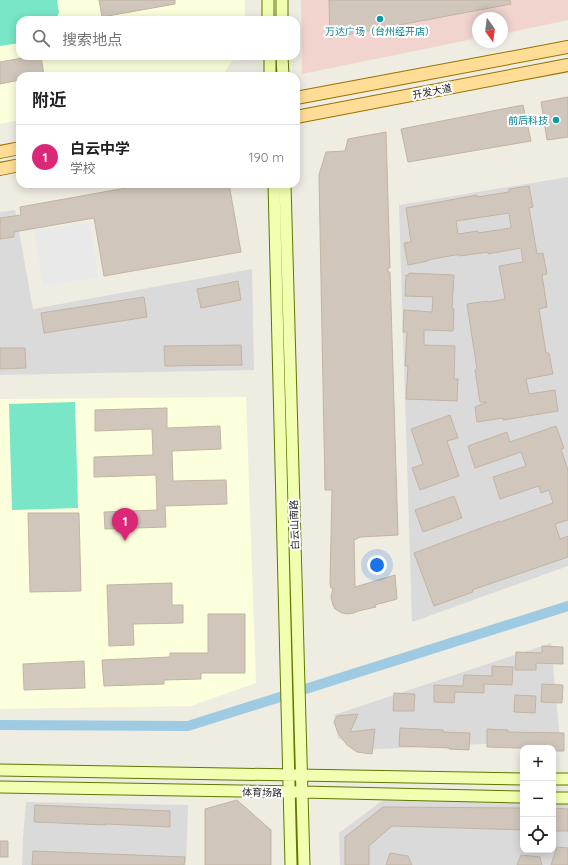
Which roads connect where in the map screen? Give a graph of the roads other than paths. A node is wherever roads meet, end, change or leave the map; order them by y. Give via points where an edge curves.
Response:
1 (268, 0) edge
2 (282, 0) edge
3 (268, 16) edge
4 (282, 16) edge
5 (568, 46) edge
6 (270, 60) edge
7 (282, 60) edge
8 (568, 65) edge
9 (270, 72) edge
10 (283, 72) edge
11 (300, 97) edge
12 (300, 117) edge
13 (16, 149) edge
14 (0, 152) edge
15 (16, 166) edge
16 (0, 169) edge
17 (274, 188) edge
18 (286, 188) edge
19 (0, 770) edge
20 (289, 775) junction
21 (301, 775) junction
22 (520, 779) edge
23 (556, 779) edge
24 (568, 779) edge
25 (0, 787) edge
26 (289, 792) junction
27 (302, 792) junction
28 (520, 797) edge
29 (556, 798) edge
30 (568, 798) edge
31 (291, 865) edge
32 (304, 865) edge

1 - 3 main road
2 - 4 main road
5 - 11 main road, 开发大道
6 - 9 main road
7 - 10 main road
8 - 12 main road, 开发大道
13 - 14 main road
15 - 16 main road
17 - 20 main road, 白云山南路
18 - 21 main road, 白云山南路
19 - 20 main road, 体育场路
20 - 21 main road, 体育场路
20 - 26 main road, 白云山南路
21 - 22 main road, 体育场路
21 - 27 main road, 白云山南路
23 - 24 main road
25 - 26 main road, 体育场路
26 - 27 main road, 体育场路
26 - 31 main road, 白云山南路
27 - 28 main road, 体育场路
27 - 32 main road, 白云山南路
29 - 30 main road

